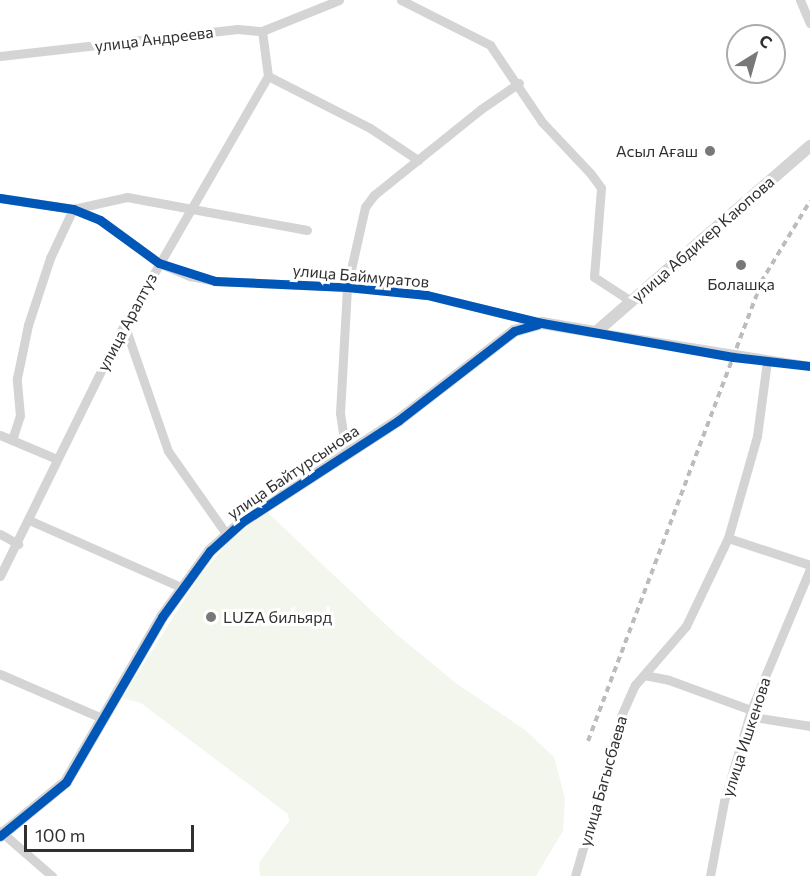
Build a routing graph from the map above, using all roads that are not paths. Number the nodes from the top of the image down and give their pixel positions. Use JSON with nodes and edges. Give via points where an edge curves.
{"nodes":[{"id":1,"x":339,"y":0,"type":"edge"},
{"id":2,"x":401,"y":0,"type":"edge"},
{"id":3,"x":800,"y":0,"type":"edge"},
{"id":4,"x":810,"y":23,"type":"edge"},
{"id":5,"x":262,"y":31,"type":"junction"},
{"id":6,"x":0,"y":56,"type":"edge"},
{"id":7,"x":268,"y":76,"type":"junction"},
{"id":8,"x":519,"y":84,"type":"junction"},
{"id":9,"x":810,"y":146,"type":"edge"},
{"id":10,"x":418,"y":160,"type":"junction"},
{"id":11,"x":0,"y":198,"type":"edge"},
{"id":12,"x":73,"y":209,"type":"junction"},
{"id":13,"x":191,"y":209,"type":"junction"},
{"id":14,"x":307,"y":230,"type":"dead end"},
{"id":15,"x":159,"y":263,"type":"junction"},
{"id":16,"x":347,"y":287,"type":"junction"},
{"id":17,"x":631,"y":301,"type":"junction"},
{"id":18,"x":542,"y":323,"type":"junction"},
{"id":19,"x":124,"y":324,"type":"junction"},
{"id":20,"x":596,"y":332,"type":"junction"},
{"id":21,"x":766,"y":361,"type":"junction"},
{"id":22,"x":810,"y":366,"type":"edge"},
{"id":23,"x":0,"y":435,"type":"edge"},
{"id":24,"x":12,"y":440,"type":"junction"},
{"id":25,"x":346,"y":453,"type":"junction"},
{"id":26,"x":57,"y":459,"type":"junction"},
{"id":27,"x":29,"y":520,"type":"junction"},
{"id":28,"x":0,"y":534,"type":"edge"},
{"id":29,"x":227,"y":535,"type":"junction"},
{"id":30,"x":728,"y":538,"type":"junction"},
{"id":31,"x":18,"y":544,"type":"junction"},
{"id":32,"x":810,"y":567,"type":"edge"},
{"id":33,"x":0,"y":576,"type":"edge"},
{"id":34,"x":183,"y":588,"type":"junction"},
{"id":35,"x":0,"y":674,"type":"edge"},
{"id":36,"x":644,"y":675,"type":"junction"},
{"id":37,"x":751,"y":710,"type":"junction"},
{"id":38,"x":104,"y":719,"type":"junction"},
{"id":39,"x":810,"y":726,"type":"edge"},
{"id":40,"x":1,"y":834,"type":"edge"},
{"id":41,"x":52,"y":876,"type":"edge"},
{"id":42,"x":575,"y":876,"type":"edge"},
{"id":43,"x":710,"y":876,"type":"edge"}],
"edges":[{"from":1,"to":5,"type":"street"},
{"from":2,"to":8,"type":"street","via":[[490,45]]},
{"from":3,"to":4,"type":"street"},
{"from":5,"to":6,"type":"street","name":"улица Андреева","via":[[237,29]]},
{"from":5,"to":7,"type":"street"},
{"from":7,"to":10,"type":"street","via":[[370,128]]},
{"from":7,"to":13,"type":"street","name":"улица Аралтуз"},
{"from":8,"to":10,"type":"street","name":"улица Байтурсынова"},
{"from":8,"to":17,"type":"street","via":[[542,122],[601,188],[594,277]]},
{"from":9,"to":17,"type":"street","name":"улица Абдикер Каюпова"},
{"from":10,"to":16,"type":"street","name":"улица Байтурсынова","via":[[365,207]]},
{"from":11,"to":12,"type":"street","name":"улица Баймуратов"},
{"from":12,"to":13,"type":"street","via":[[127,197]]},
{"from":12,"to":15,"type":"street","name":"улица Баймуратов","via":[[100,220]]},
{"from":12,"to":24,"type":"street","via":[[50,258],[28,325],[17,378],[20,416]]},
{"from":13,"to":14,"type":"street"},
{"from":13,"to":15,"type":"street","name":"улица Аралтуз"},
{"from":15,"to":16,"type":"street","name":"улица Баймуратов","via":[[215,281]]},
{"from":15,"to":19,"type":"street","name":"улица Аралтуз"},
{"from":16,"to":18,"type":"street","name":"улица Баймуратов","via":[[427,295]]},
{"from":16,"to":25,"type":"street","name":"улица Байтурсынова","via":[[340,413]]},
{"from":17,"to":20,"type":"street","name":"улица Абдикер Каюпова"},
{"from":18,"to":20,"type":"street","name":"улица Баймуратов"},
{"from":18,"to":25,"type":"street","name":"улица Байтурсынова","via":[[514,331],[399,420]]},
{"from":19,"to":26,"type":"street","name":"улица Аралтуз"},
{"from":19,"to":29,"type":"street","via":[[168,451]]},
{"from":20,"to":21,"type":"street","name":"улица Баймуратов"},
{"from":21,"to":22,"type":"street","name":"улица Баймуратов"},
{"from":21,"to":30,"type":"street","name":"улица Багысбаева","via":[[756,436]]},
{"from":23,"to":24,"type":"street"},
{"from":24,"to":26,"type":"street"},
{"from":25,"to":29,"type":"street","name":"улица Байтурсынова"},
{"from":26,"to":27,"type":"street","name":"улица Аралтуз"},
{"from":27,"to":31,"type":"street","name":"улица Аралтуз"},
{"from":27,"to":34,"type":"street"},
{"from":28,"to":31,"type":"street"},
{"from":29,"to":34,"type":"street","name":"улица Байтурсынова"},
{"from":30,"to":32,"type":"street"},
{"from":30,"to":36,"type":"street","name":"улица Багысбаева","via":[[686,626]]},
{"from":31,"to":33,"type":"street","name":"улица Аралтуз"},
{"from":32,"to":37,"type":"street","name":"улица Ишкенова"},
{"from":34,"to":38,"type":"street","name":"улица Байтурсынова"},
{"from":35,"to":38,"type":"street"},
{"from":36,"to":37,"type":"street","via":[[669,680]]},
{"from":36,"to":42,"type":"street","name":"улица Багысбаева","via":[[621,716]]},
{"from":37,"to":39,"type":"street","via":[[777,723]]},
{"from":37,"to":43,"type":"street","name":"улица Ишкенова","via":[[724,801]]},
{"from":38,"to":40,"type":"street","name":"улица Байтурсынова","via":[[66,782]]},
{"from":40,"to":41,"type":"street"}]}
